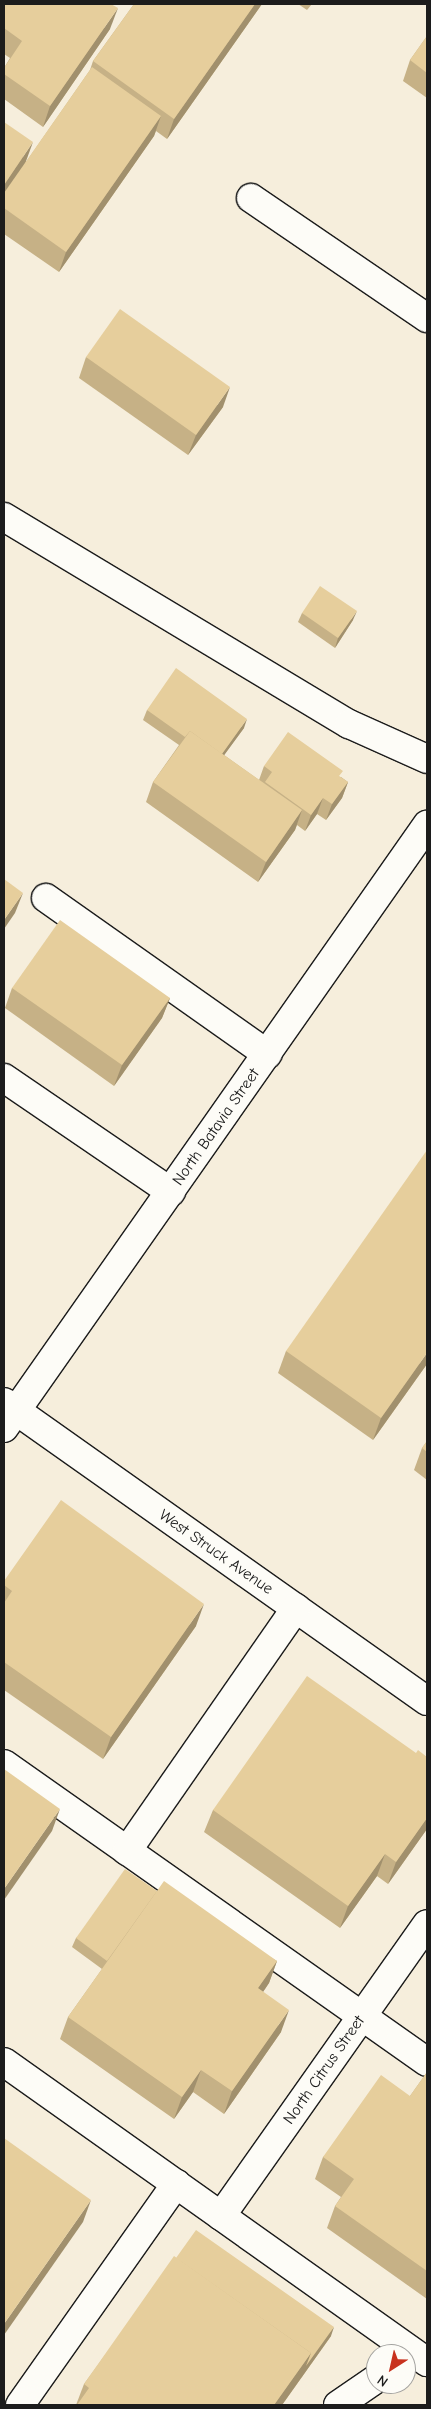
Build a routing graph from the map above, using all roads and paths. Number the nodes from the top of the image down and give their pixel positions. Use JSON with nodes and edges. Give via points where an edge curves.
{"nodes":[{"id":1,"x":251,"y":198,"type":"dead end"},
{"id":2,"x":427,"y":318,"type":"edge"},
{"id":3,"x":4,"y":517,"type":"edge"},
{"id":4,"x":427,"y":759,"type":"edge"},
{"id":5,"x":427,"y":825,"type":"edge"},
{"id":6,"x":46,"y":898,"type":"dead end"},
{"id":7,"x":267,"y":1054,"type":"junction"},
{"id":8,"x":4,"y":1078,"type":"edge"},
{"id":9,"x":171,"y":1192,"type":"junction"},
{"id":10,"x":8,"y":1414,"type":"edge"},
{"id":11,"x":296,"y":1608,"type":"junction"},
{"id":12,"x":427,"y":1701,"type":"edge"},
{"id":13,"x":4,"y":1764,"type":"edge"},
{"id":14,"x":127,"y":1851,"type":"junction"},
{"id":15,"x":427,"y":1924,"type":"edge"},
{"id":16,"x":362,"y":2017,"type":"junction"},
{"id":17,"x":4,"y":2062,"type":"edge"},
{"id":18,"x":427,"y":2062,"type":"edge"},
{"id":19,"x":176,"y":2184,"type":"junction"},
{"id":20,"x":221,"y":2216,"type":"junction"},
{"id":21,"x":397,"y":2344,"type":"edge"},
{"id":22,"x":366,"y":2386,"type":"edge"},
{"id":23,"x":20,"y":2405,"type":"edge"},
{"id":24,"x":338,"y":2405,"type":"edge"}],
"edges":[{"from":1,"to":2,"type":"street"},
{"from":3,"to":4,"type":"street","via":[[349,724]]},
{"from":5,"to":7,"type":"street","name":"North Batavia Street"},
{"from":6,"to":7,"type":"street"},
{"from":7,"to":9,"type":"street","name":"North Batavia Street"},
{"from":8,"to":9,"type":"street"},
{"from":9,"to":10,"type":"street","name":"North Batavia Street"},
{"from":10,"to":11,"type":"street","name":"West Struck Avenue"},
{"from":11,"to":12,"type":"street","name":"West Struck Avenue"},
{"from":11,"to":14,"type":"street"},
{"from":13,"to":14,"type":"street"},
{"from":14,"to":16,"type":"street"},
{"from":15,"to":16,"type":"street","name":"North Citrus Street"},
{"from":16,"to":18,"type":"street"},
{"from":16,"to":20,"type":"street","name":"North Citrus Street"},
{"from":17,"to":19,"type":"street"},
{"from":19,"to":20,"type":"street"},
{"from":19,"to":23,"type":"street"},
{"from":20,"to":21,"type":"street"},
{"from":22,"to":24,"type":"street"}]}
